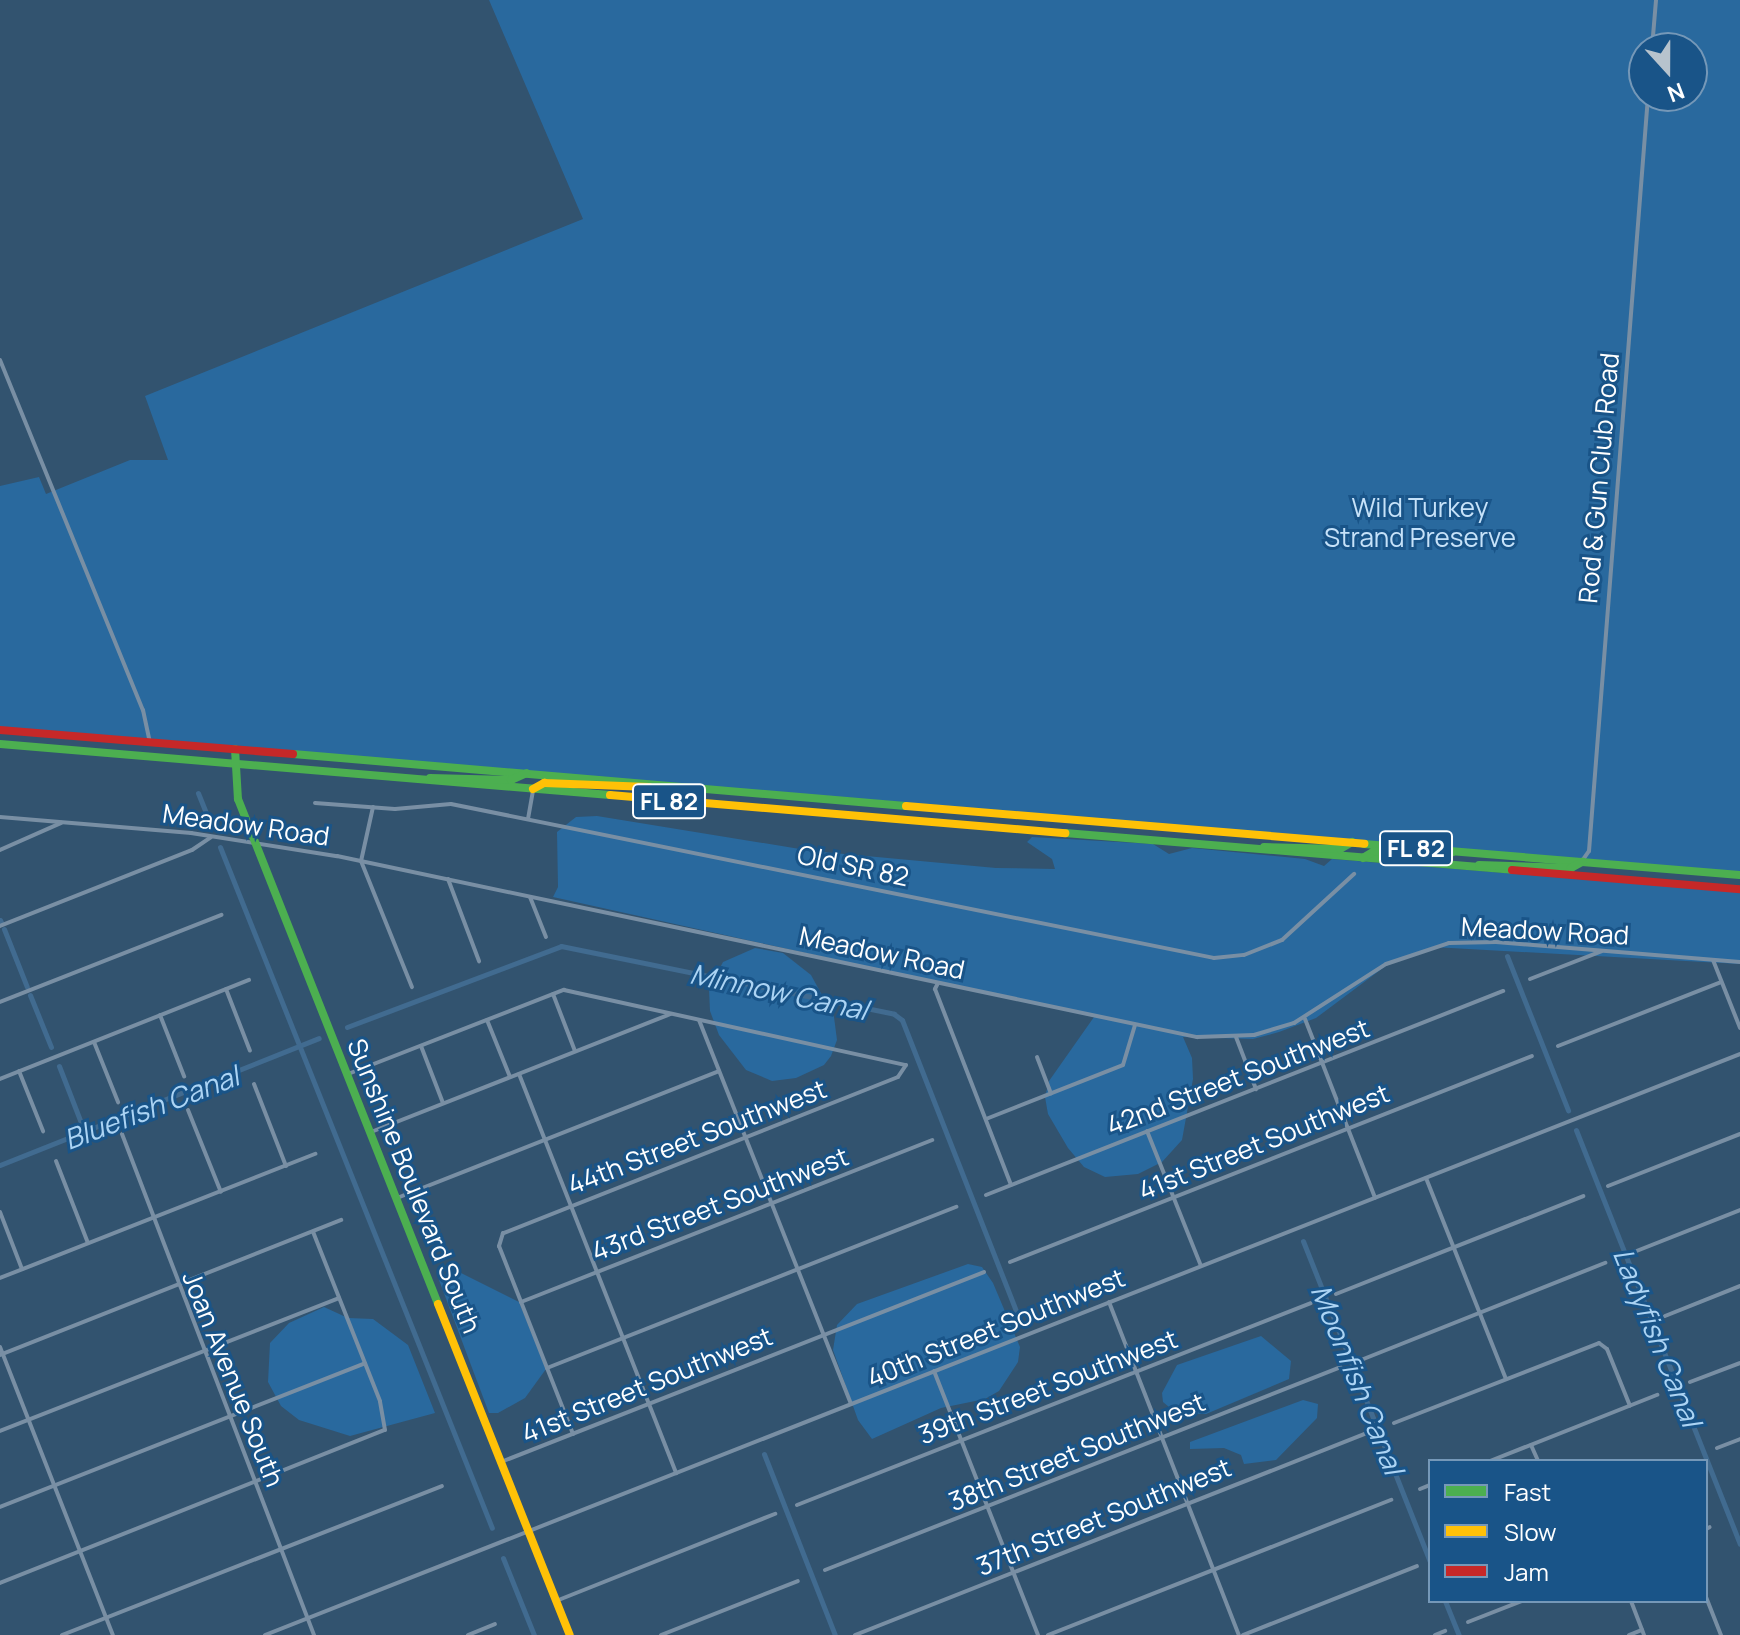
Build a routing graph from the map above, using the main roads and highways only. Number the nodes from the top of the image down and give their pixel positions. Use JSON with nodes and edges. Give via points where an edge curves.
{"nodes":[{"id":1,"x":0,"y":730,"type":"edge"},
{"id":2,"x":0,"y":744,"type":"edge"},
{"id":3,"x":235,"y":749,"type":"junction"},
{"id":4,"x":234,"y":764,"type":"junction"},
{"id":5,"x":527,"y":773,"type":"junction"},
{"id":6,"x":424,"y":780,"type":"junction"},
{"id":7,"x":655,"y":785,"type":"junction"},
{"id":8,"x":533,"y":789,"type":"junction"},
{"id":9,"x":1352,"y":842,"type":"junction"},
{"id":10,"x":1250,"y":849,"type":"junction"},
{"id":11,"x":1455,"y":851,"type":"junction"},
{"id":12,"x":1363,"y":858,"type":"junction"},
{"id":13,"x":1582,"y":862,"type":"junction"},
{"id":14,"x":1469,"y":868,"type":"junction"},
{"id":15,"x":1740,"y":875,"type":"edge"},
{"id":16,"x":1740,"y":889,"type":"edge"},
{"id":17,"x":570,"y":1635,"type":"edge"}],
"edges":[{"from":1,"to":3,"type":"main road","number":"FL 82"},
{"from":2,"to":4,"type":"main road","number":"FL 82"},
{"from":3,"to":4,"type":"main road","name":"Sunshine Boulevard South"},
{"from":3,"to":5,"type":"main road","number":"FL 82"},
{"from":4,"to":6,"type":"main road","number":"FL 82"},
{"from":4,"to":17,"type":"main road","name":"Sunshine Boulevard South","via":[[236,793],[255,843]]},
{"from":5,"to":6,"type":"main road","via":[[511,780],[439,775]]},
{"from":5,"to":7,"type":"main road","number":"FL 82"},
{"from":6,"to":8,"type":"main road","number":"FL 82"},
{"from":7,"to":8,"type":"main road","via":[[643,789],[544,783]]},
{"from":7,"to":9,"type":"main road","number":"FL 82"},
{"from":8,"to":10,"type":"main road","number":"FL 82"},
{"from":9,"to":10,"type":"main road","via":[[1340,849]]},
{"from":9,"to":11,"type":"main road","number":"FL 82"},
{"from":10,"to":12,"type":"main road","number":"FL 82"},
{"from":11,"to":12,"type":"main road","via":[[1444,856],[1374,851]]},
{"from":11,"to":13,"type":"main road","number":"FL 82"},
{"from":12,"to":14,"type":"main road","number":"FL 82"},
{"from":13,"to":14,"type":"main road","via":[[1571,868],[1491,863]]},
{"from":13,"to":15,"type":"main road","number":"FL 82"},
{"from":14,"to":16,"type":"main road","number":"FL 82"}]}
